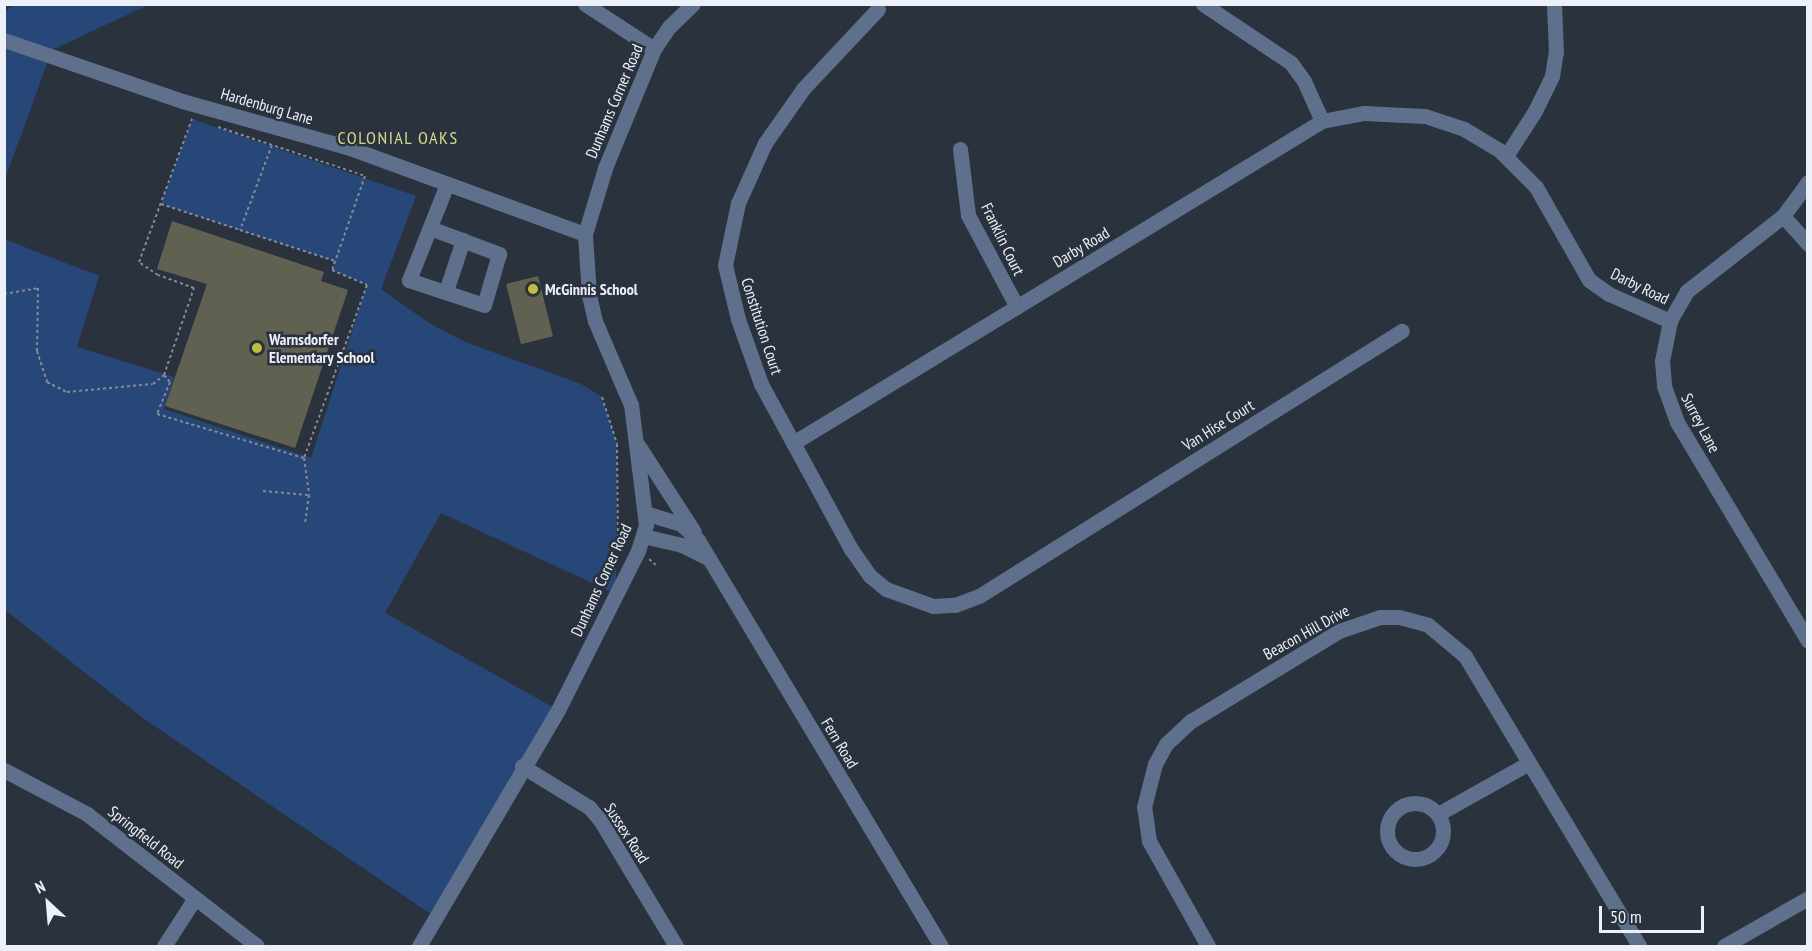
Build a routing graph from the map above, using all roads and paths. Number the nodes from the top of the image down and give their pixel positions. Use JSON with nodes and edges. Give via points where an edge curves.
{"nodes":[{"id":1,"x":585,"y":4,"type":"edge"},
{"id":2,"x":693,"y":4,"type":"edge"},
{"id":3,"x":1203,"y":4,"type":"edge"},
{"id":4,"x":1554,"y":4,"type":"edge"},
{"id":5,"x":878,"y":9,"type":"dead end"},
{"id":6,"x":4,"y":40,"type":"edge"},
{"id":7,"x":654,"y":50,"type":"junction"},
{"id":8,"x":192,"y":119,"type":"dead end"},
{"id":9,"x":1322,"y":121,"type":"junction"},
{"id":10,"x":215,"y":127,"type":"dead end"},
{"id":11,"x":272,"y":145,"type":"junction"},
{"id":12,"x":960,"y":149,"type":"dead end"},
{"id":13,"x":1506,"y":156,"type":"junction"},
{"id":14,"x":1808,"y":182,"type":"edge"},
{"id":15,"x":447,"y":184,"type":"junction"},
{"id":16,"x":161,"y":204,"type":"junction"},
{"id":17,"x":1783,"y":216,"type":"junction"},
{"id":18,"x":430,"y":228,"type":"junction"},
{"id":19,"x":240,"y":230,"type":"junction"},
{"id":20,"x":585,"y":234,"type":"junction"},
{"id":21,"x":463,"y":240,"type":"junction"},
{"id":22,"x":1808,"y":244,"type":"edge"},
{"id":23,"x":335,"y":261,"type":"junction"},
{"id":24,"x":446,"y":291,"type":"junction"},
{"id":25,"x":4,"y":294,"type":"edge"},
{"id":26,"x":1017,"y":307,"type":"junction"},
{"id":27,"x":1670,"y":321,"type":"junction"},
{"id":28,"x":1402,"y":331,"type":"dead end"},
{"id":29,"x":164,"y":375,"type":"junction"},
{"id":30,"x":602,"y":396,"type":"dead end"},
{"id":31,"x":793,"y":442,"type":"junction"},
{"id":32,"x":638,"y":445,"type":"junction"},
{"id":33,"x":304,"y":458,"type":"junction"},
{"id":34,"x":263,"y":491,"type":"dead end"},
{"id":35,"x":309,"y":495,"type":"junction"},
{"id":36,"x":645,"y":513,"type":"junction"},
{"id":37,"x":305,"y":524,"type":"dead end"},
{"id":38,"x":618,"y":536,"type":"dead end"},
{"id":39,"x":643,"y":536,"type":"junction"},
{"id":40,"x":698,"y":540,"type":"junction"},
{"id":41,"x":708,"y":558,"type":"junction"},
{"id":42,"x":1808,"y":641,"type":"edge"},
{"id":43,"x":1529,"y":764,"type":"junction"},
{"id":44,"x":522,"y":766,"type":"junction"},
{"id":45,"x":4,"y":770,"type":"edge"},
{"id":46,"x":1438,"y":814,"type":"dead end"},
{"id":47,"x":195,"y":898,"type":"junction"},
{"id":48,"x":1808,"y":898,"type":"edge"},
{"id":49,"x":164,"y":946,"type":"edge"},
{"id":50,"x":257,"y":946,"type":"edge"},
{"id":51,"x":419,"y":946,"type":"edge"},
{"id":52,"x":676,"y":946,"type":"edge"},
{"id":53,"x":941,"y":946,"type":"edge"},
{"id":54,"x":1208,"y":946,"type":"edge"},
{"id":55,"x":1639,"y":946,"type":"edge"},
{"id":56,"x":1724,"y":946,"type":"edge"}],
"edges":[{"from":1,"to":7,"type":"street"},
{"from":2,"to":7,"type":"street","name":"Dunhams Corner Road","via":[[669,27]]},
{"from":3,"to":9,"type":"street","via":[[1291,63]]},
{"from":4,"to":13,"type":"street","via":[[1556,52],[1552,76]]},
{"from":5,"to":31,"type":"street","name":"Constitution Court","via":[[783,113],[738,203],[728,241],[725,265],[738,319],[761,384]]},
{"from":6,"to":15,"type":"street","name":"Hardenburg Lane","via":[[182,100],[347,147]]},
{"from":7,"to":20,"type":"street","name":"Dunhams Corner Road","via":[[604,168]]},
{"from":8,"to":16,"type":"path"},
{"from":9,"to":13,"type":"street","name":"Darby Road","via":[[1364,112],[1425,116],[1464,129]]},
{"from":9,"to":26,"type":"street","name":"Darby Road"},
{"from":10,"to":11,"type":"path"},
{"from":11,"to":19,"type":"path"},
{"from":11,"to":23,"type":"path","via":[[365,176]]},
{"from":12,"to":26,"type":"street","name":"Franklin Court","via":[[968,215]]},
{"from":13,"to":27,"type":"street","name":"Darby Road","via":[[1536,186],[1589,280],[1610,294]]},
{"from":14,"to":17,"type":"street","name":"Surrey Lane"},
{"from":15,"to":18,"type":"street"},
{"from":15,"to":20,"type":"street","name":"Hardenburg Lane"},
{"from":16,"to":19,"type":"path"},
{"from":16,"to":29,"type":"path","via":[[139,262],[158,275],[194,288]]},
{"from":17,"to":22,"type":"street"},
{"from":17,"to":27,"type":"street","name":"Surrey Lane","via":[[1697,280]]},
{"from":18,"to":21,"type":"street"},
{"from":18,"to":24,"type":"street","via":[[409,280]]},
{"from":19,"to":23,"type":"path"},
{"from":20,"to":32,"type":"street","name":"Dunhams Corner Road","via":[[595,321],[631,405]]},
{"from":21,"to":24,"type":"street"},
{"from":21,"to":24,"type":"street","via":[[499,254],[484,305]]},
{"from":23,"to":33,"type":"path","via":[[332,270],[367,285]]},
{"from":25,"to":29,"type":"path","via":[[38,288],[37,351],[47,382],[67,392],[153,384]]},
{"from":26,"to":31,"type":"street","name":"Darby Road"},
{"from":27,"to":42,"type":"street","name":"Surrey Lane","via":[[1662,361],[1671,411]]},
{"from":28,"to":31,"type":"street","name":"Van Hise Court","via":[[979,597],[955,605],[933,606],[910,600],[886,590],[870,576]]},
{"from":29,"to":33,"type":"path","via":[[170,382],[157,414]]},
{"from":30,"to":38,"type":"path","via":[[617,444]]},
{"from":32,"to":36,"type":"street","name":"Dunhams Corner Road"},
{"from":32,"to":40,"type":"street"},
{"from":33,"to":35,"type":"path"},
{"from":34,"to":35,"type":"path"},
{"from":35,"to":37,"type":"path"},
{"from":36,"to":39,"type":"street","name":"Dunhams Corner Road"},
{"from":36,"to":40,"type":"street","name":"Fern Road","via":[[681,524]]},
{"from":39,"to":41,"type":"street","via":[[682,545]]},
{"from":39,"to":44,"type":"street","name":"Dunhams Corner Road","via":[[558,710]]},
{"from":40,"to":41,"type":"street","name":"Fern Road"},
{"from":41,"to":53,"type":"street","name":"Fern Road"},
{"from":43,"to":46,"type":"street"},
{"from":43,"to":54,"type":"street","name":"Beacon Hill Drive","via":[[1465,656],[1444,635],[1428,625],[1400,617],[1370,619],[1339,631],[1191,721],[1166,744],[1150,774],[1144,807],[1149,841]]},
{"from":43,"to":55,"type":"street","name":"Beacon Hill Drive"},
{"from":44,"to":51,"type":"street","name":"Dunhams Corner Road"},
{"from":44,"to":52,"type":"street","name":"Sussex Road","via":[[589,807]]},
{"from":45,"to":47,"type":"street","name":"Springfield Road","via":[[87,814]]},
{"from":47,"to":49,"type":"street"},
{"from":47,"to":50,"type":"street","name":"Springfield Road"},
{"from":48,"to":56,"type":"street"}]}
